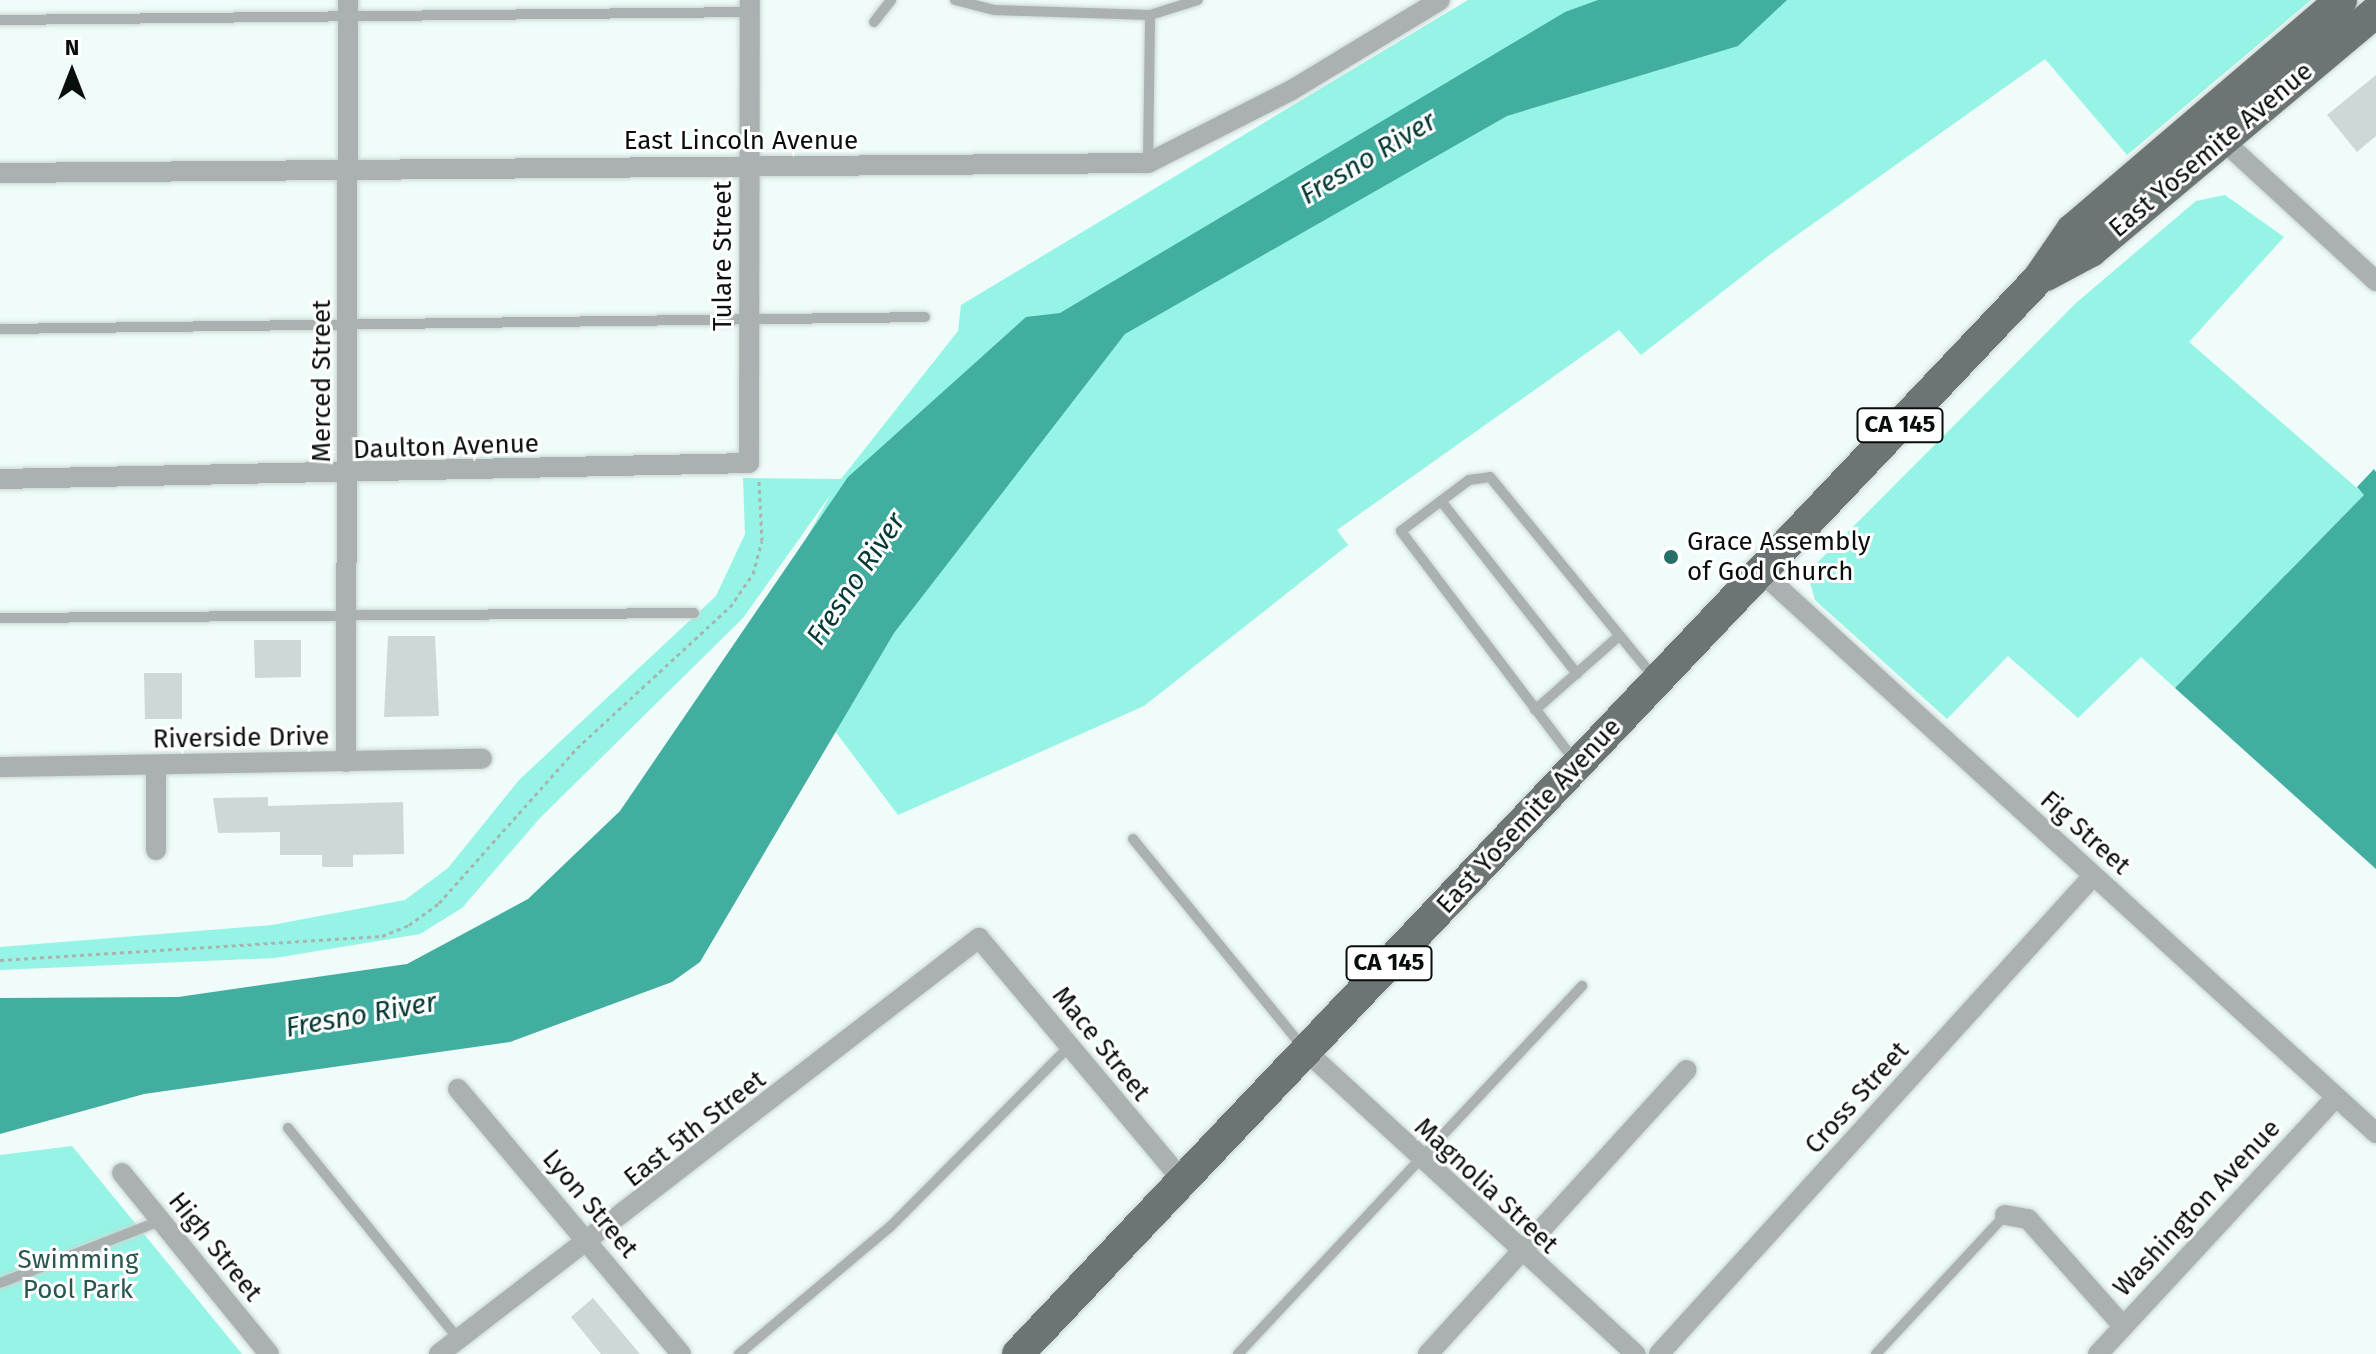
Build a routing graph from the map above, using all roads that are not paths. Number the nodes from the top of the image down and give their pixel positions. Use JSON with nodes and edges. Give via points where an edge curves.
{"nodes":[{"id":1,"x":891,"y":0,"type":"edge"},
{"id":2,"x":955,"y":0,"type":"edge"},
{"id":3,"x":1198,"y":0,"type":"edge"},
{"id":4,"x":1440,"y":0,"type":"edge"},
{"id":5,"x":2341,"y":0,"type":"edge"},
{"id":6,"x":750,"y":6,"type":"edge"},
{"id":7,"x":348,"y":9,"type":"edge"},
{"id":8,"x":2376,"y":12,"type":"edge"},
{"id":9,"x":1150,"y":15,"type":"junction"},
{"id":10,"x":0,"y":20,"type":"edge"},
{"id":11,"x":874,"y":22,"type":"dead end"},
{"id":12,"x":2210,"y":130,"type":"junction"},
{"id":13,"x":1148,"y":163,"type":"junction"},
{"id":14,"x":750,"y":168,"type":"junction"},
{"id":15,"x":348,"y":170,"type":"junction"},
{"id":16,"x":0,"y":173,"type":"edge"},
{"id":17,"x":2376,"y":281,"type":"edge"},
{"id":18,"x":925,"y":317,"type":"dead end"},
{"id":19,"x":749,"y":319,"type":"junction"},
{"id":20,"x":348,"y":325,"type":"junction"},
{"id":21,"x":0,"y":329,"type":"edge"},
{"id":22,"x":754,"y":472,"type":"joint"},
{"id":23,"x":348,"y":476,"type":"junction"},
{"id":24,"x":0,"y":479,"type":"edge"},
{"id":25,"x":1441,"y":501,"type":"junction"},
{"id":26,"x":1760,"y":571,"type":"junction"},
{"id":27,"x":694,"y":613,"type":"dead end"},
{"id":28,"x":346,"y":616,"type":"junction"},
{"id":29,"x":0,"y":618,"type":"edge"},
{"id":30,"x":1619,"y":636,"type":"junction"},
{"id":31,"x":1577,"y":674,"type":"junction"},
{"id":32,"x":1657,"y":681,"type":"junction"},
{"id":33,"x":1535,"y":710,"type":"junction"},
{"id":34,"x":482,"y":759,"type":"dead end"},
{"id":35,"x":346,"y":762,"type":"junction"},
{"id":36,"x":1578,"y":765,"type":"junction"},
{"id":37,"x":156,"y":766,"type":"junction"},
{"id":38,"x":0,"y":767,"type":"edge"},
{"id":39,"x":1133,"y":839,"type":"dead end"},
{"id":40,"x":156,"y":850,"type":"dead end"},
{"id":41,"x":2093,"y":876,"type":"junction"},
{"id":42,"x":979,"y":938,"type":"joint"},
{"id":43,"x":1582,"y":986,"type":"dead end"},
{"id":44,"x":1070,"y":1046,"type":"junction"},
{"id":45,"x":1306,"y":1051,"type":"junction"},
{"id":46,"x":1686,"y":1070,"type":"dead end"},
{"id":47,"x":458,"y":1089,"type":"dead end"},
{"id":48,"x":2336,"y":1097,"type":"junction"},
{"id":49,"x":288,"y":1128,"type":"dead end"},
{"id":50,"x":2376,"y":1133,"type":"edge"},
{"id":51,"x":1418,"y":1159,"type":"junction"},
{"id":52,"x":122,"y":1173,"type":"dead end"},
{"id":53,"x":1184,"y":1182,"type":"junction"},
{"id":54,"x":2005,"y":1215,"type":"joint"},
{"id":55,"x":160,"y":1221,"type":"junction"},
{"id":56,"x":590,"y":1244,"type":"junction"},
{"id":57,"x":1521,"y":1255,"type":"junction"},
{"id":58,"x":0,"y":1283,"type":"edge"},
{"id":59,"x":2123,"y":1326,"type":"junction"},
{"id":60,"x":459,"y":1340,"type":"junction"},
{"id":61,"x":269,"y":1354,"type":"edge"},
{"id":62,"x":439,"y":1354,"type":"edge"},
{"id":63,"x":681,"y":1354,"type":"edge"},
{"id":64,"x":739,"y":1354,"type":"edge"},
{"id":65,"x":1018,"y":1354,"type":"edge"},
{"id":66,"x":1238,"y":1354,"type":"edge"},
{"id":67,"x":1428,"y":1354,"type":"edge"},
{"id":68,"x":1636,"y":1354,"type":"edge"},
{"id":69,"x":1659,"y":1354,"type":"edge"},
{"id":70,"x":1876,"y":1354,"type":"edge"},
{"id":71,"x":2098,"y":1354,"type":"edge"}],
"edges":[{"from":1,"to":11,"type":"lane"},
{"from":2,"to":9,"type":"lane","via":[[994,10]]},
{"from":3,"to":9,"type":"lane"},
{"from":4,"to":13,"type":"street","name":"East Lincoln Avenue","via":[[1290,91]]},
{"from":5,"to":12,"type":"main road","name":"East Yosemite Avenue","number":"CA 145"},
{"from":6,"to":7,"type":"lane"},
{"from":6,"to":14,"type":"street","name":"Tulare Street"},
{"from":7,"to":10,"type":"lane"},
{"from":7,"to":15,"type":"street","name":"Merced Street"},
{"from":8,"to":12,"type":"main road","name":"East Yosemite Avenue","number":"CA 145"},
{"from":9,"to":13,"type":"lane"},
{"from":12,"to":17,"type":"street"},
{"from":12,"to":26,"type":"main road","name":"East Yosemite Avenue","number":"CA 145","via":[[2091,251],[2039,278]]},
{"from":13,"to":14,"type":"street","name":"East Lincoln Avenue"},
{"from":14,"to":15,"type":"street","name":"East Lincoln Avenue"},
{"from":14,"to":19,"type":"street","name":"Tulare Street"},
{"from":15,"to":16,"type":"street","name":"East Lincoln Avenue"},
{"from":15,"to":20,"type":"street","name":"Merced Street"},
{"from":18,"to":19,"type":"lane"},
{"from":19,"to":20,"type":"lane"},
{"from":19,"to":22,"type":"street","name":"Tulare Street"},
{"from":20,"to":21,"type":"lane"},
{"from":20,"to":23,"type":"street","name":"Merced Street"},
{"from":22,"to":23,"type":"street","name":"Daulton Avenue"},
{"from":23,"to":24,"type":"street","name":"Daulton Avenue"},
{"from":23,"to":28,"type":"street","name":"Merced Street"},
{"from":25,"to":30,"type":"lane","via":[[1469,480],[1490,477]]},
{"from":25,"to":31,"type":"lane"},
{"from":25,"to":33,"type":"lane","via":[[1401,531]]},
{"from":26,"to":32,"type":"main road","name":"East Yosemite Avenue","number":"CA 145"},
{"from":26,"to":41,"type":"street","name":"Fig Street"},
{"from":27,"to":28,"type":"lane"},
{"from":28,"to":29,"type":"lane"},
{"from":28,"to":35,"type":"street","name":"Merced Street"},
{"from":30,"to":31,"type":"lane"},
{"from":30,"to":32,"type":"lane"},
{"from":31,"to":33,"type":"lane"},
{"from":32,"to":36,"type":"main road","name":"East Yosemite Avenue","number":"CA 145"},
{"from":33,"to":36,"type":"lane"},
{"from":34,"to":35,"type":"street","name":"Riverside Drive"},
{"from":35,"to":37,"type":"street","name":"Riverside Drive"},
{"from":36,"to":45,"type":"main road","name":"East Yosemite Avenue","number":"CA 145"},
{"from":37,"to":38,"type":"street","name":"Riverside Drive"},
{"from":37,"to":40,"type":"street"},
{"from":39,"to":45,"type":"lane"},
{"from":41,"to":48,"type":"street","name":"Fig Street"},
{"from":41,"to":69,"type":"street","name":"Cross Street"},
{"from":42,"to":44,"type":"street","name":"Mace Street"},
{"from":42,"to":56,"type":"street","name":"East 5th Street"},
{"from":43,"to":51,"type":"lane"},
{"from":44,"to":53,"type":"street","name":"Mace Street"},
{"from":44,"to":64,"type":"lane","via":[[890,1227]]},
{"from":45,"to":51,"type":"street","name":"Magnolia Street"},
{"from":45,"to":53,"type":"main road","name":"East Yosemite Avenue","number":"CA 145"},
{"from":46,"to":57,"type":"street"},
{"from":47,"to":56,"type":"street","name":"Lyon Street"},
{"from":48,"to":50,"type":"street","name":"Fig Street"},
{"from":48,"to":59,"type":"street","name":"Washington Avenue"},
{"from":49,"to":60,"type":"lane"},
{"from":51,"to":57,"type":"street","name":"Magnolia Street"},
{"from":51,"to":66,"type":"lane"},
{"from":52,"to":55,"type":"street","name":"High Street"},
{"from":53,"to":65,"type":"main road","name":"East Yosemite Avenue","number":"CA 145"},
{"from":54,"to":59,"type":"street","via":[[2028,1219]]},
{"from":54,"to":70,"type":"lane"},
{"from":55,"to":58,"type":"lane"},
{"from":55,"to":61,"type":"street","name":"High Street"},
{"from":56,"to":60,"type":"street","name":"East 5th Street"},
{"from":56,"to":63,"type":"street","name":"Lyon Street"},
{"from":57,"to":67,"type":"street"},
{"from":57,"to":68,"type":"street","name":"Magnolia Street"},
{"from":59,"to":71,"type":"street","name":"Washington Avenue"},
{"from":60,"to":62,"type":"street","name":"East 5th Street"}]}
